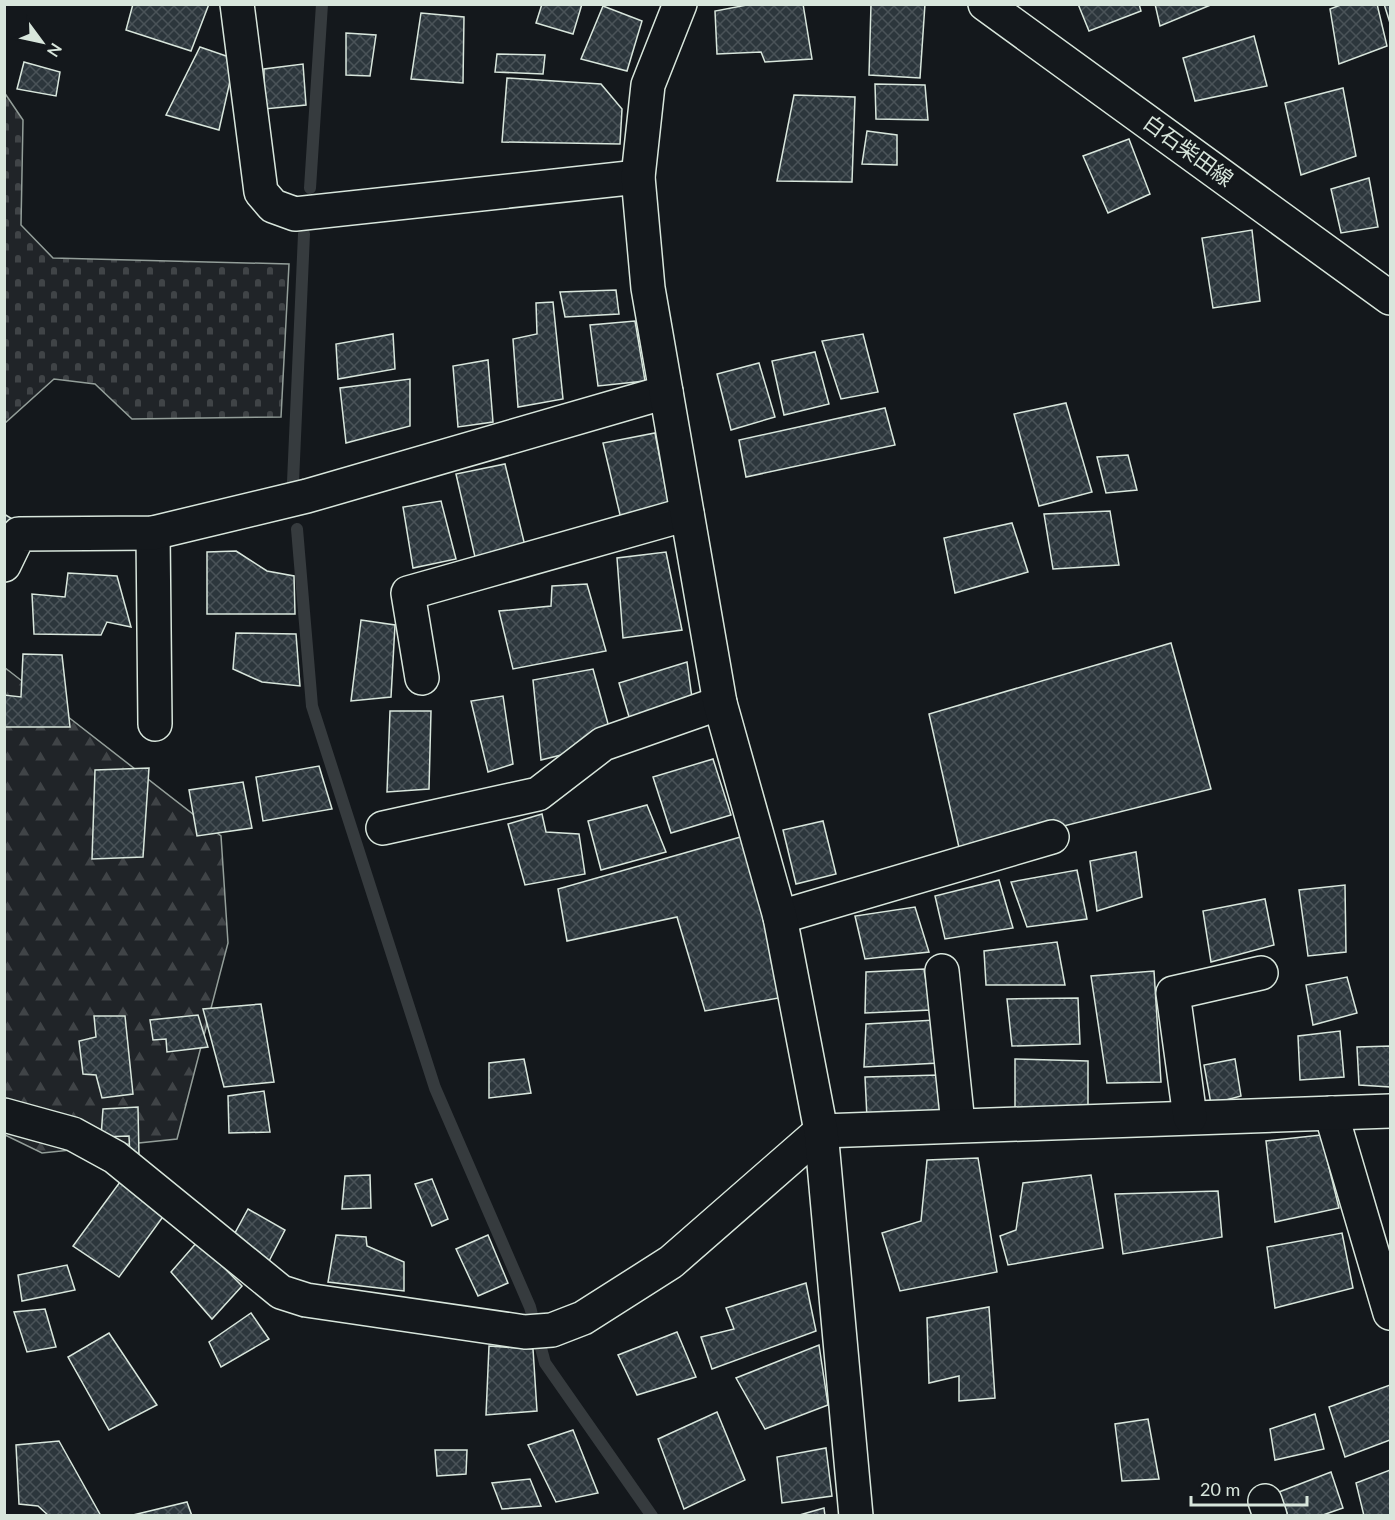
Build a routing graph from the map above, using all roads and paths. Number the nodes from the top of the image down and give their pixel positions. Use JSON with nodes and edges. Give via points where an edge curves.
{"nodes":[{"id":1,"x":237,"y":4,"type":"edge"},
{"id":2,"x":680,"y":4,"type":"edge"},
{"id":3,"x":985,"y":4,"type":"edge"},
{"id":4,"x":638,"y":177,"type":"junction"},
{"id":5,"x":1390,"y":298,"type":"edge"},
{"id":6,"x":666,"y":392,"type":"junction"},
{"id":7,"x":687,"y":514,"type":"junction"},
{"id":8,"x":153,"y":534,"type":"junction"},
{"id":9,"x":4,"y":565,"type":"edge"},
{"id":10,"x":422,"y":678,"type":"dead end"},
{"id":11,"x":720,"y":703,"type":"junction"},
{"id":12,"x":155,"y":724,"type":"dead end"},
{"id":13,"x":383,"y":828,"type":"dead end"},
{"id":14,"x":1052,"y":837,"type":"dead end"},
{"id":15,"x":780,"y":917,"type":"junction"},
{"id":16,"x":942,"y":971,"type":"dead end"},
{"id":17,"x":1261,"y":973,"type":"dead end"},
{"id":18,"x":1390,"y":1111,"type":"edge"},
{"id":19,"x":1331,"y":1113,"type":"junction"},
{"id":20,"x":4,"y":1115,"type":"edge"},
{"id":21,"x":1190,"y":1117,"type":"junction"},
{"id":22,"x":958,"y":1125,"type":"junction"},
{"id":23,"x":820,"y":1131,"type":"junction"},
{"id":24,"x":1390,"y":1313,"type":"edge"},
{"id":25,"x":856,"y":1515,"type":"edge"}],
"edges":[{"from":1,"to":4,"type":"street","via":[[261,192],[273,206],[295,214]]},
{"from":2,"to":4,"type":"street","via":[[648,85]]},
{"from":3,"to":5,"type":"street","name":"白石柴田線"},
{"from":4,"to":6,"type":"street","via":[[648,288]]},
{"from":6,"to":7,"type":"street"},
{"from":6,"to":8,"type":"street","via":[[307,496]]},
{"from":7,"to":10,"type":"street","via":[[408,593]]},
{"from":7,"to":11,"type":"street"},
{"from":8,"to":9,"type":"street","via":[[19,534]]},
{"from":8,"to":12,"type":"street"},
{"from":11,"to":13,"type":"street","via":[[603,744],[538,794]]},
{"from":11,"to":15,"type":"street"},
{"from":14,"to":15,"type":"street"},
{"from":15,"to":23,"type":"street"},
{"from":16,"to":22,"type":"street"},
{"from":17,"to":21,"type":"street","via":[[1173,993]]},
{"from":18,"to":19,"type":"street"},
{"from":19,"to":21,"type":"street"},
{"from":19,"to":24,"type":"street"},
{"from":20,"to":23,"type":"street","via":[[73,1134],[115,1157],[281,1292],[306,1300],[538,1331],[583,1318],[671,1262]]},
{"from":21,"to":22,"type":"street"},
{"from":22,"to":23,"type":"street"},
{"from":23,"to":25,"type":"street"}]}
